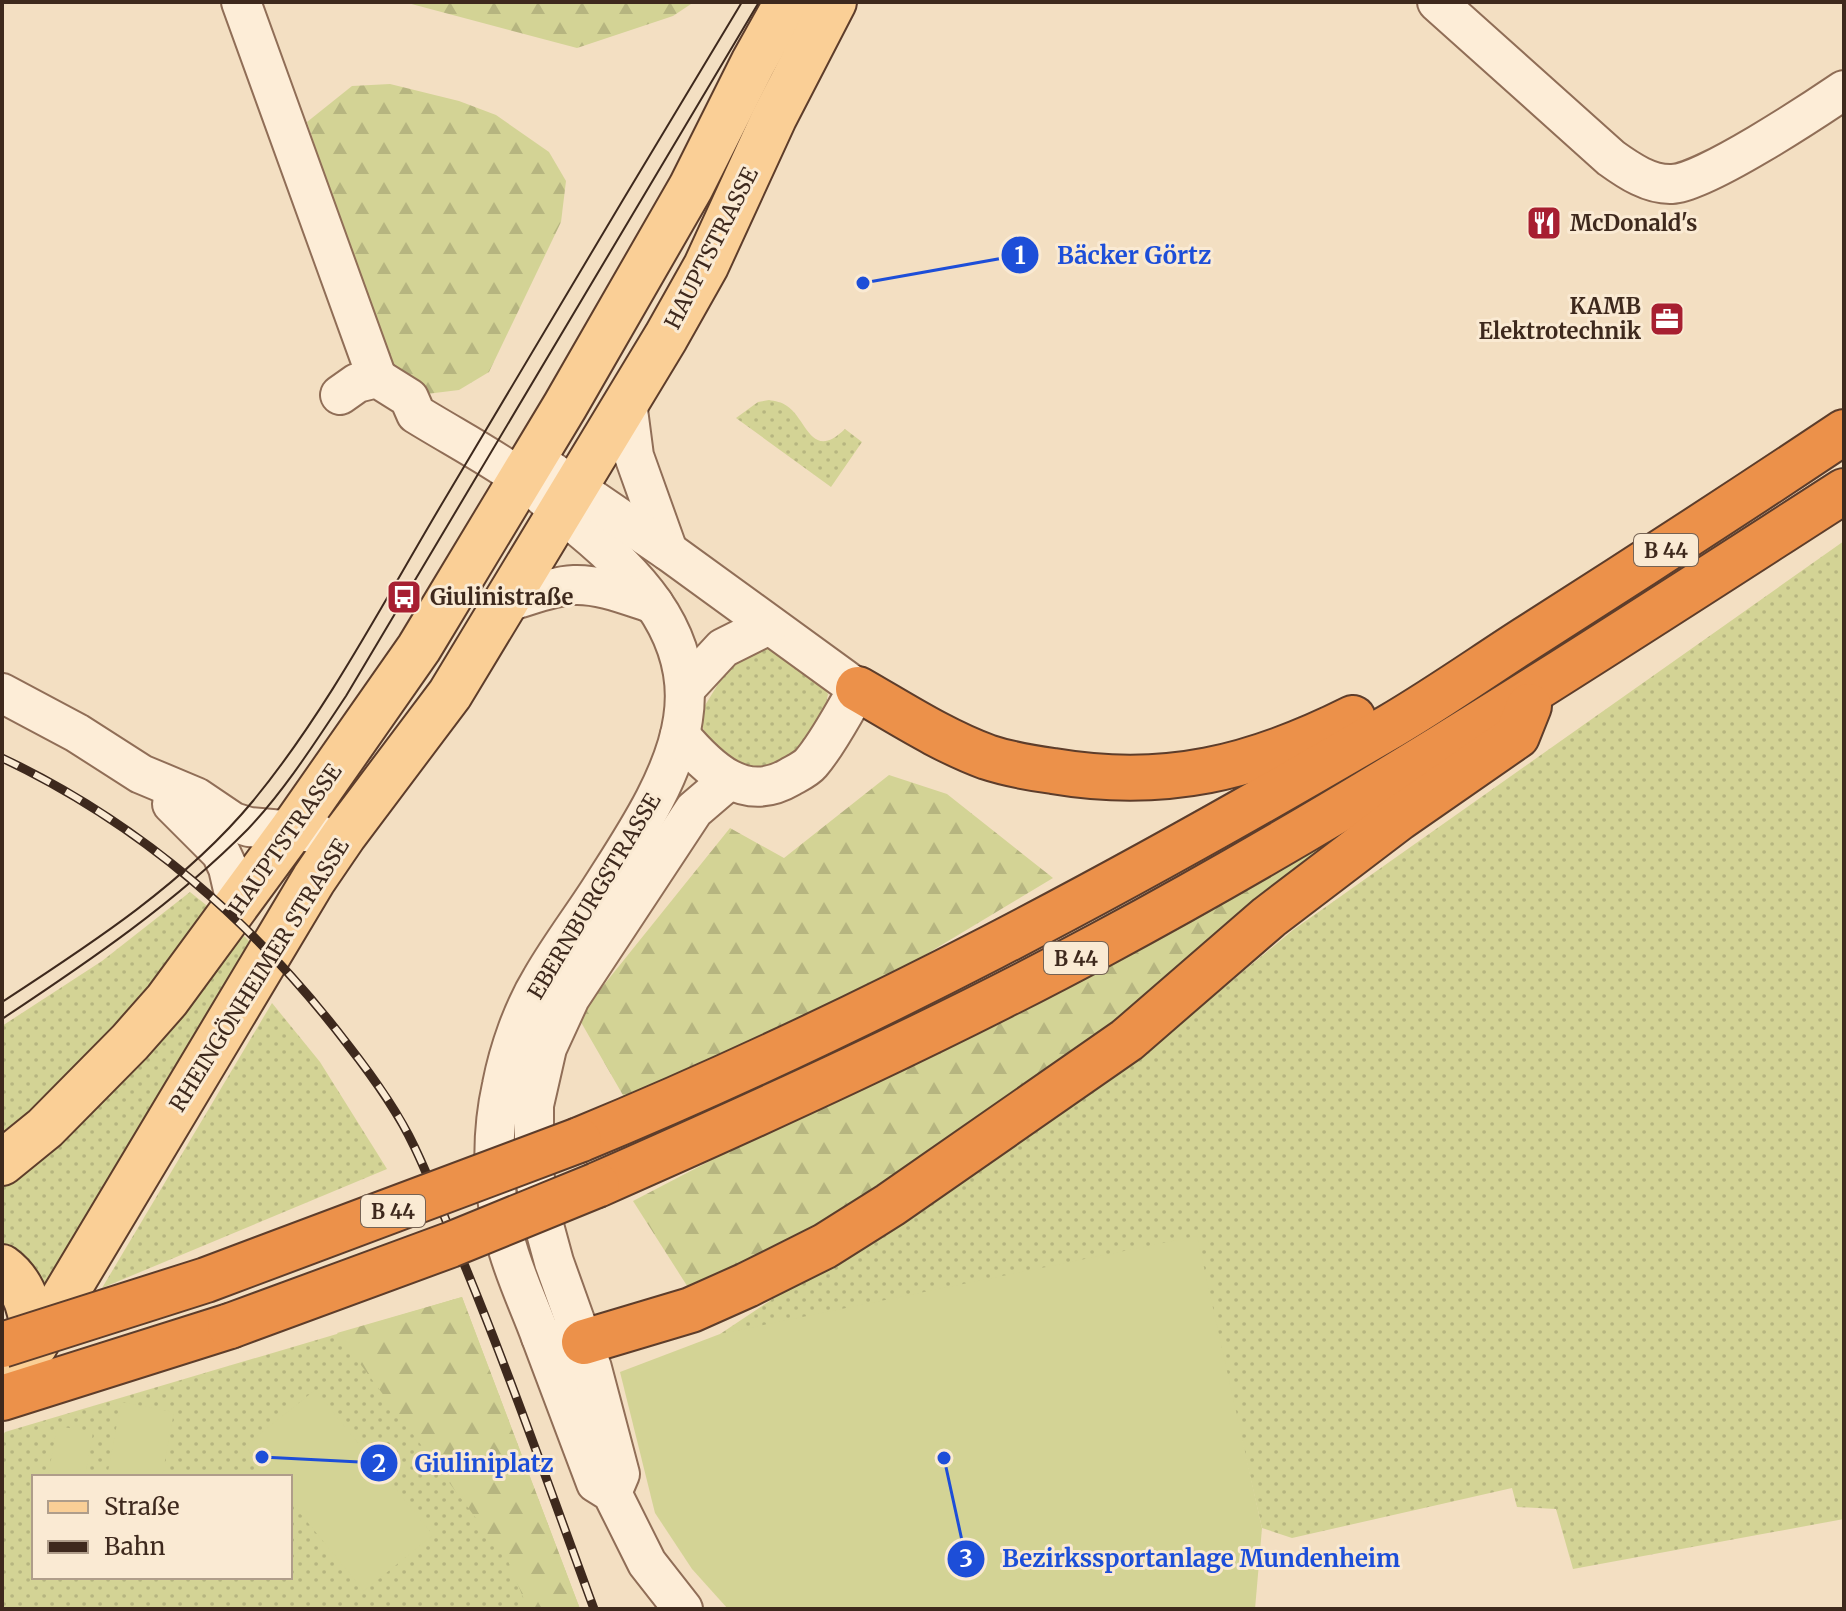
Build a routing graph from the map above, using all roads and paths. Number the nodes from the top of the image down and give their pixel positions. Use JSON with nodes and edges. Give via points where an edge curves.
{"nodes":[{"id":1,"x":241,"y":2,"type":"edge"},
{"id":2,"x":787,"y":2,"type":"edge"},
{"id":3,"x":834,"y":2,"type":"edge"},
{"id":4,"x":1437,"y":2,"type":"edge"},
{"id":5,"x":1844,"y":90,"type":"edge"},
{"id":6,"x":377,"y":378,"type":"junction"},
{"id":7,"x":340,"y":395,"type":"dead end"},
{"id":8,"x":627,"y":402,"type":"junction"},
{"id":9,"x":1844,"y":432,"type":"edge"},
{"id":10,"x":527,"y":468,"type":"junction"},
{"id":11,"x":1844,"y":491,"type":"edge"},
{"id":12,"x":568,"y":500,"type":"junction"},
{"id":13,"x":668,"y":551,"type":"junction"},
{"id":14,"x":507,"y":602,"type":"junction"},
{"id":15,"x":654,"y":604,"type":"junction"},
{"id":16,"x":769,"y":625,"type":"junction"},
{"id":17,"x":1485,"y":665,"type":"junction"},
{"id":18,"x":685,"y":689,"type":"junction"},
{"id":19,"x":858,"y":689,"type":"junction"},
{"id":20,"x":1535,"y":690,"type":"junction"},
{"id":21,"x":2,"y":693,"type":"edge"},
{"id":22,"x":680,"y":735,"type":"junction"},
{"id":23,"x":132,"y":768,"type":"junction"},
{"id":24,"x":729,"y":780,"type":"junction"},
{"id":25,"x":291,"y":831,"type":"junction"},
{"id":26,"x":344,"y":835,"type":"junction"},
{"id":27,"x":237,"y":907,"type":"junction"},
{"id":28,"x":2,"y":1163,"type":"edge"},
{"id":29,"x":2,"y":1267,"type":"edge"},
{"id":30,"x":562,"y":1340,"type":"junction"},
{"id":31,"x":18,"y":1345,"type":"edge"},
{"id":32,"x":2,"y":1387,"type":"edge"},
{"id":33,"x":2,"y":1398,"type":"edge"},
{"id":34,"x":683,"y":1609,"type":"edge"}],
"edges":[{"from":1,"to":6,"type":"street"},
{"from":2,"to":10,"type":"main road","name":"HAUPTSTRASSE","via":[[691,187]]},
{"from":3,"to":8,"type":"main road","name":"HAUPTSTRASSE","via":[[706,266]]},
{"from":4,"to":5,"type":"street","via":[[1611,158],[1655,182],[1699,177]]},
{"from":6,"to":7,"type":"street"},
{"from":6,"to":10,"type":"street","via":[[409,398],[416,414]]},
{"from":8,"to":12,"type":"main road","name":"HAUPTSTRASSE"},
{"from":8,"to":13,"type":"street","via":[[634,456]]},
{"from":9,"to":17,"type":"highway","number":"B 44"},
{"from":10,"to":12,"type":"street","name":"EBERNBURGSTRASSE"},
{"from":10,"to":25,"type":"main road","name":"HAUPTSTRASSE","via":[[419,648]]},
{"from":11,"to":20,"type":"highway","number":"B 44"},
{"from":12,"to":13,"type":"street"},
{"from":12,"to":14,"type":"main road","name":"RHEINGÖNHEIMER STRASSE"},
{"from":12,"to":15,"type":"street","name":"EBERNBURGSTRASSE"},
{"from":13,"to":16,"type":"street"},
{"from":14,"to":15,"type":"street","via":[[574,585]]},
{"from":14,"to":26,"type":"main road","name":"RHEINGÖNHEIMER STRASSE","via":[[425,730]]},
{"from":15,"to":18,"type":"street","name":"EBERNBURGSTRASSE","via":[[678,651]]},
{"from":16,"to":18,"type":"street","via":[[723,648]]},
{"from":16,"to":19,"type":"street"},
{"from":17,"to":19,"type":"highway","via":[[1242,763],[1154,779],[1083,776],[990,758]]},
{"from":17,"to":31,"type":"highway","number":"B 44","bridge":true,"via":[[1393,725],[1058,915],[879,1006],[579,1140]]},
{"from":18,"to":22,"type":"street","name":"EBERNBURGSTRASSE"},
{"from":19,"to":24,"type":"street","via":[[810,765],[776,785]]},
{"from":20,"to":30,"type":"highway","via":[[1517,736],[1269,917],[1127,1040],[890,1205],[825,1246],[691,1310]]},
{"from":20,"to":33,"type":"highway","number":"B 44","bridge":true,"via":[[1091,950],[816,1087],[450,1245],[230,1326]]},
{"from":21,"to":23,"type":"street"},
{"from":22,"to":24,"type":"street","via":[[710,769]]},
{"from":22,"to":30,"type":"street","name":"EBERNBURGSTRASSE","via":[[648,814],[540,980],[501,1086],[495,1144],[505,1239]]},
{"from":23,"to":25,"type":"street","via":[[196,797],[233,822]]},
{"from":23,"to":27,"type":"street","via":[[221,853]]},
{"from":24,"to":30,"type":"street","name":"EBERNBURGSTRASSE","via":[[694,810],[625,914],[570,998],[544,1060],[534,1105],[534,1173]]},
{"from":25,"to":26,"type":"street"},
{"from":25,"to":27,"type":"main road","name":"HAUPTSTRASSE"},
{"from":26,"to":31,"type":"main road","name":"RHEINGÖNHEIMER STRASSE"},
{"from":27,"to":28,"type":"main road","name":"HAUPTSTRASSE","via":[[130,1042],[45,1128]]},
{"from":29,"to":31,"type":"main road","via":[[14,1276],[31,1311]]},
{"from":30,"to":34,"type":"street","name":"EBERNBURGSTRASSE","via":[[620,1474],[612,1493],[647,1563]]},
{"from":31,"to":32,"type":"main road","name":"RHEINGÖNHEIMER STRASSE"}]}
